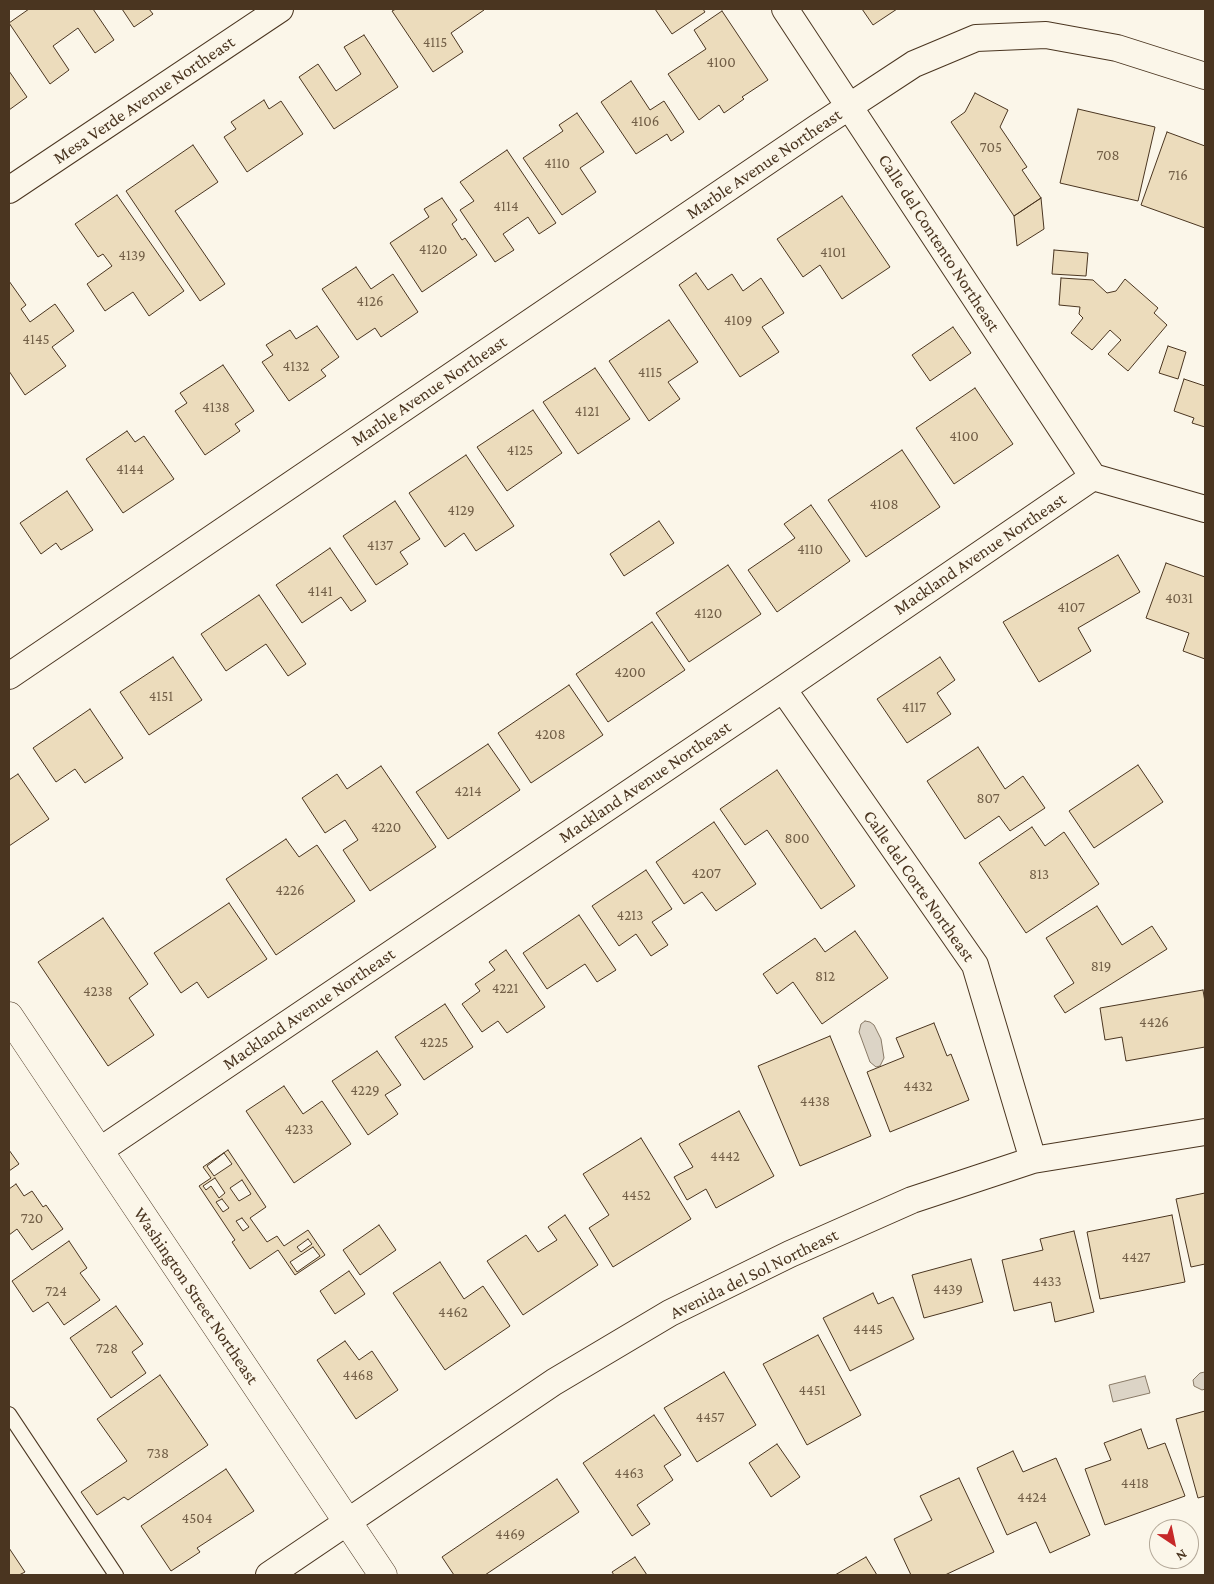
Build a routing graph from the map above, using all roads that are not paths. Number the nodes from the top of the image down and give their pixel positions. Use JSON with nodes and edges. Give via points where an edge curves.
{"nodes":[{"id":1,"x":280,"y":9,"type":"edge"},
{"id":2,"x":785,"y":9,"type":"edge"},
{"id":3,"x":1205,"y":76,"type":"edge"},
{"id":4,"x":849,"y":106,"type":"junction"},
{"id":5,"x":9,"y":190,"type":"edge"},
{"id":6,"x":1093,"y":477,"type":"junction"},
{"id":7,"x":1205,"y":509,"type":"edge"},
{"id":8,"x":9,"y":676,"type":"edge"},
{"id":9,"x":783,"y":688,"type":"junction"},
{"id":10,"x":9,"y":1016,"type":"edge"},
{"id":11,"x":1205,"y":1132,"type":"edge"},
{"id":12,"x":99,"y":1151,"type":"junction"},
{"id":13,"x":1033,"y":1160,"type":"junction"},
{"id":14,"x":9,"y":1414,"type":"edge"},
{"id":15,"x":348,"y":1522,"type":"junction"},
{"id":16,"x":116,"y":1575,"type":"edge"},
{"id":17,"x":269,"y":1575,"type":"edge"},
{"id":18,"x":384,"y":1575,"type":"edge"}],
"edges":[{"from":1,"to":5,"type":"street","name":"Mesa Verde Avenue Northeast"},
{"from":2,"to":4,"type":"street","name":"Calle del Contento Northeast"},
{"from":3,"to":4,"type":"street","name":"Marble Avenue Northeast","via":[[1118,48],[1046,35],[976,38],[914,64]]},
{"from":4,"to":6,"type":"street","name":"Calle del Contento Northeast"},
{"from":4,"to":8,"type":"street","name":"Marble Avenue Northeast"},
{"from":6,"to":7,"type":"street"},
{"from":6,"to":9,"type":"street","name":"Mackland Avenue Northeast"},
{"from":9,"to":12,"type":"street","name":"Mackland Avenue Northeast"},
{"from":9,"to":13,"type":"street","name":"Calle del Corte Northeast","via":[[975,966]]},
{"from":10,"to":12,"type":"street","name":"Washington Street Northeast"},
{"from":11,"to":13,"type":"street","name":"Avenida del Sol Northeast"},
{"from":12,"to":15,"type":"street","name":"Washington Street Northeast"},
{"from":13,"to":15,"type":"street","name":"Avenida del Sol Northeast","via":[[912,1200],[790,1254],[670,1313],[554,1382]]},
{"from":14,"to":16,"type":"lane"},
{"from":15,"to":17,"type":"street","name":"Avenida del Sol Northeast"},
{"from":15,"to":18,"type":"street","name":"Washington Street Northeast"}]}
